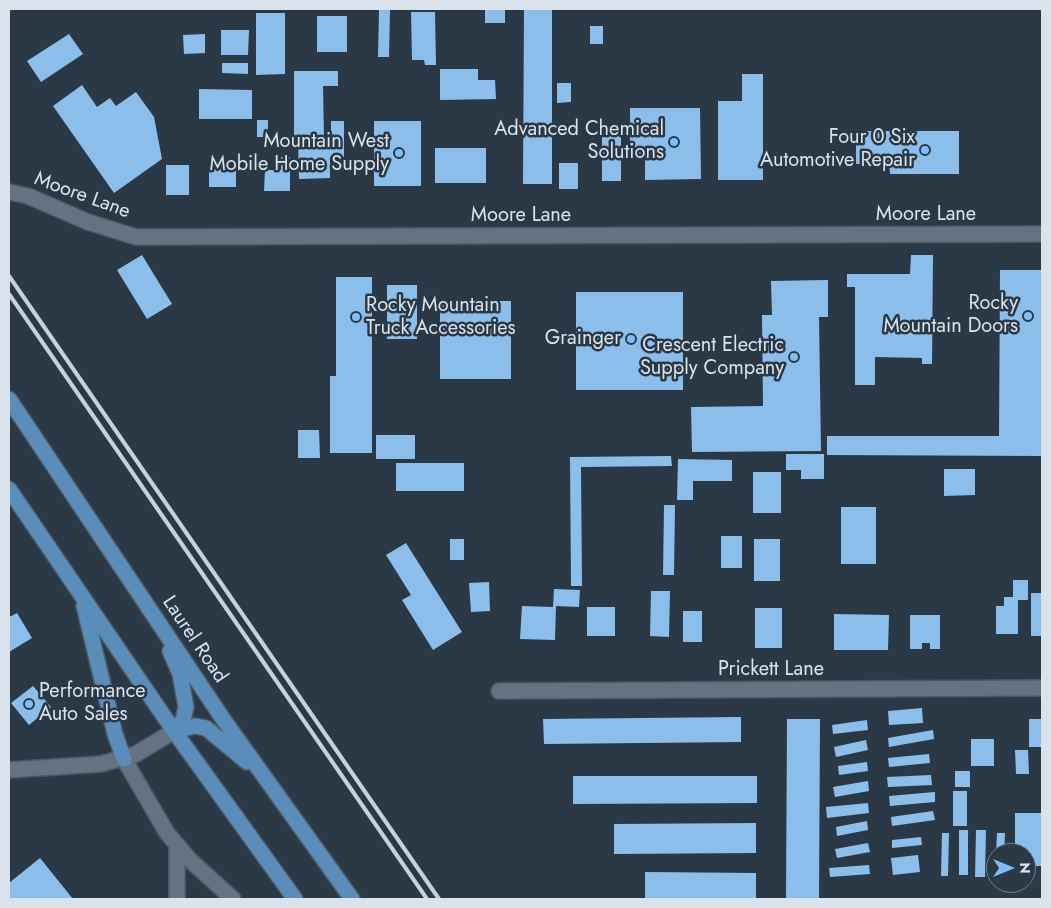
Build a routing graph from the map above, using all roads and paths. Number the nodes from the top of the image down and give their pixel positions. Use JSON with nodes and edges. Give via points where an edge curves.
{"nodes":[{"id":1,"x":9,"y":192,"type":"edge"},
{"id":2,"x":1042,"y":234,"type":"edge"},
{"id":3,"x":9,"y":399,"type":"edge"},
{"id":4,"x":9,"y":489,"type":"edge"},
{"id":5,"x":80,"y":592,"type":"junction"},
{"id":6,"x":152,"y":612,"type":"junction"},
{"id":7,"x":1042,"y":688,"type":"edge"},
{"id":8,"x":499,"y":691,"type":"dead end"},
{"id":9,"x":174,"y":731,"type":"junction"},
{"id":10,"x":124,"y":759,"type":"junction"},
{"id":11,"x":9,"y":770,"type":"edge"},
{"id":12,"x":267,"y":780,"type":"junction"},
{"id":13,"x":177,"y":846,"type":"junction"},
{"id":14,"x":177,"y":899,"type":"edge"},
{"id":15,"x":233,"y":899,"type":"edge"},
{"id":16,"x":295,"y":899,"type":"edge"},
{"id":17,"x":352,"y":899,"type":"edge"}],
"edges":[{"from":1,"to":2,"type":"street","name":"Moore Lane","via":[[28,196],[88,222],[136,237]]},
{"from":3,"to":6,"type":"main road","name":"Laurel Road"},
{"from":4,"to":5,"type":"main road"},
{"from":5,"to":9,"type":"main road"},
{"from":5,"to":10,"type":"main road"},
{"from":6,"to":9,"type":"main road","via":[[183,688],[185,715]]},
{"from":6,"to":12,"type":"main road","name":"Laurel Road"},
{"from":7,"to":8,"type":"street","name":"Prickett Lane"},
{"from":9,"to":10,"type":"street"},
{"from":9,"to":12,"type":"main road","via":[[195,726],[206,728]]},
{"from":9,"to":16,"type":"main road"},
{"from":10,"to":11,"type":"street","via":[[87,766]]},
{"from":10,"to":13,"type":"street","via":[[157,819]]},
{"from":12,"to":17,"type":"main road","name":"Laurel Road"},
{"from":13,"to":14,"type":"street"},
{"from":13,"to":15,"type":"street"}]}
